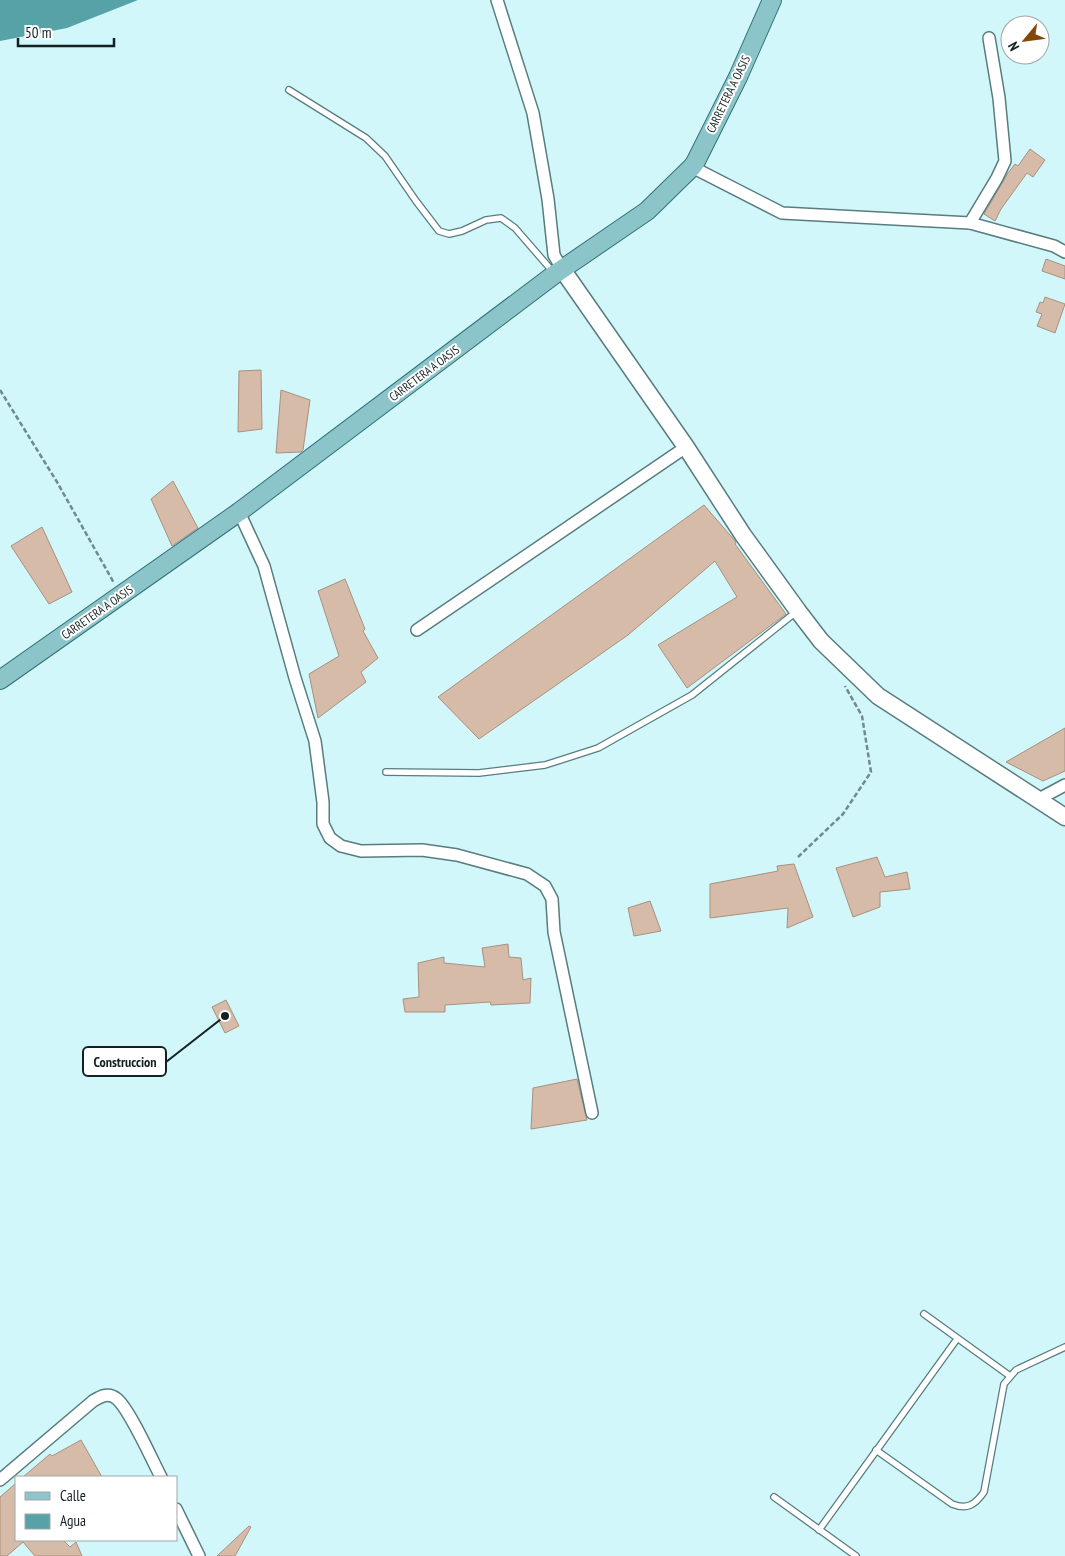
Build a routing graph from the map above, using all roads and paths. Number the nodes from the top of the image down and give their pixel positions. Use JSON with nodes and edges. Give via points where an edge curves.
{"nodes":[{"id":1,"x":497,"y":0,"type":"edge"},
{"id":2,"x":772,"y":0,"type":"edge"},
{"id":3,"x":989,"y":38,"type":"dead end"},
{"id":4,"x":289,"y":90,"type":"dead end"},
{"id":5,"x":692,"y":167,"type":"junction"},
{"id":6,"x":970,"y":223,"type":"junction"},
{"id":7,"x":1065,"y":252,"type":"edge"},
{"id":8,"x":558,"y":272,"type":"junction"},
{"id":9,"x":0,"y":390,"type":"edge"},
{"id":10,"x":686,"y":447,"type":"junction"},
{"id":11,"x":239,"y":512,"type":"junction"},
{"id":12,"x":121,"y":595,"type":"junction"},
{"id":13,"x":798,"y":611,"type":"junction"},
{"id":14,"x":417,"y":630,"type":"dead end"},
{"id":15,"x":0,"y":680,"type":"edge"},
{"id":16,"x":844,"y":682,"type":"dead end"},
{"id":17,"x":386,"y":772,"type":"dead end"},
{"id":18,"x":1065,"y":785,"type":"edge"},
{"id":19,"x":1037,"y":800,"type":"junction"},
{"id":20,"x":1065,"y":817,"type":"edge"},
{"id":21,"x":798,"y":857,"type":"dead end"},
{"id":22,"x":592,"y":1113,"type":"dead end"},
{"id":23,"x":924,"y":1314,"type":"dead end"},
{"id":24,"x":957,"y":1339,"type":"junction"},
{"id":25,"x":1065,"y":1347,"type":"edge"},
{"id":26,"x":1010,"y":1376,"type":"junction"},
{"id":27,"x":876,"y":1450,"type":"junction"},
{"id":28,"x":160,"y":1476,"type":"edge"},
{"id":29,"x":0,"y":1480,"type":"edge"},
{"id":30,"x":774,"y":1497,"type":"dead end"},
{"id":31,"x":178,"y":1513,"type":"edge"},
{"id":32,"x":819,"y":1530,"type":"junction"},
{"id":33,"x":200,"y":1556,"type":"edge"},
{"id":34,"x":856,"y":1556,"type":"edge"}],
"edges":[{"from":1,"to":8,"type":"street","via":[[533,112]]},
{"from":2,"to":5,"type":"main road","name":"CARRETERA A OASIS","via":[[738,77]]},
{"from":3,"to":6,"type":"street","via":[[999,98],[1004,161]]},
{"from":4,"to":8,"type":"lane","via":[[366,138],[385,156],[439,231],[449,234],[501,218]]},
{"from":5,"to":6,"type":"street","via":[[782,212]]},
{"from":5,"to":8,"type":"main road","name":"CARRETERA A OASIS","via":[[647,211]]},
{"from":6,"to":7,"type":"street","via":[[1054,246]]},
{"from":8,"to":10,"type":"street"},
{"from":8,"to":11,"type":"main road","name":"CARRETERA A OASIS"},
{"from":9,"to":12,"type":"path"},
{"from":10,"to":13,"type":"street","via":[[743,535]]},
{"from":10,"to":14,"type":"street"},
{"from":11,"to":12,"type":"main road","name":"CARRETERA A OASIS"},
{"from":11,"to":22,"type":"street","via":[[264,566],[315,741],[323,824],[330,838],[341,846],[361,851],[422,850],[456,855],[527,874],[545,886],[552,898],[554,932]]},
{"from":12,"to":15,"type":"main road","name":"CARRETERA A OASIS"},
{"from":13,"to":17,"type":"lane","via":[[692,695],[598,748],[545,765],[489,772]]},
{"from":13,"to":19,"type":"street","via":[[821,640],[878,696]]},
{"from":16,"to":21,"type":"path","via":[[862,716],[871,772],[843,814]]},
{"from":18,"to":19,"type":"street"},
{"from":19,"to":20,"type":"street"},
{"from":23,"to":24,"type":"lane"},
{"from":24,"to":26,"type":"lane"},
{"from":24,"to":27,"type":"lane"},
{"from":25,"to":26,"type":"lane","via":[[1016,1370]]},
{"from":26,"to":27,"type":"lane","via":[[1004,1384],[984,1492],[978,1501],[960,1508]]},
{"from":27,"to":32,"type":"lane"},
{"from":28,"to":29,"type":"street","via":[[128,1414],[118,1399],[109,1395],[93,1401]]},
{"from":30,"to":32,"type":"lane"},
{"from":31,"to":33,"type":"street"},
{"from":32,"to":34,"type":"lane"}]}
